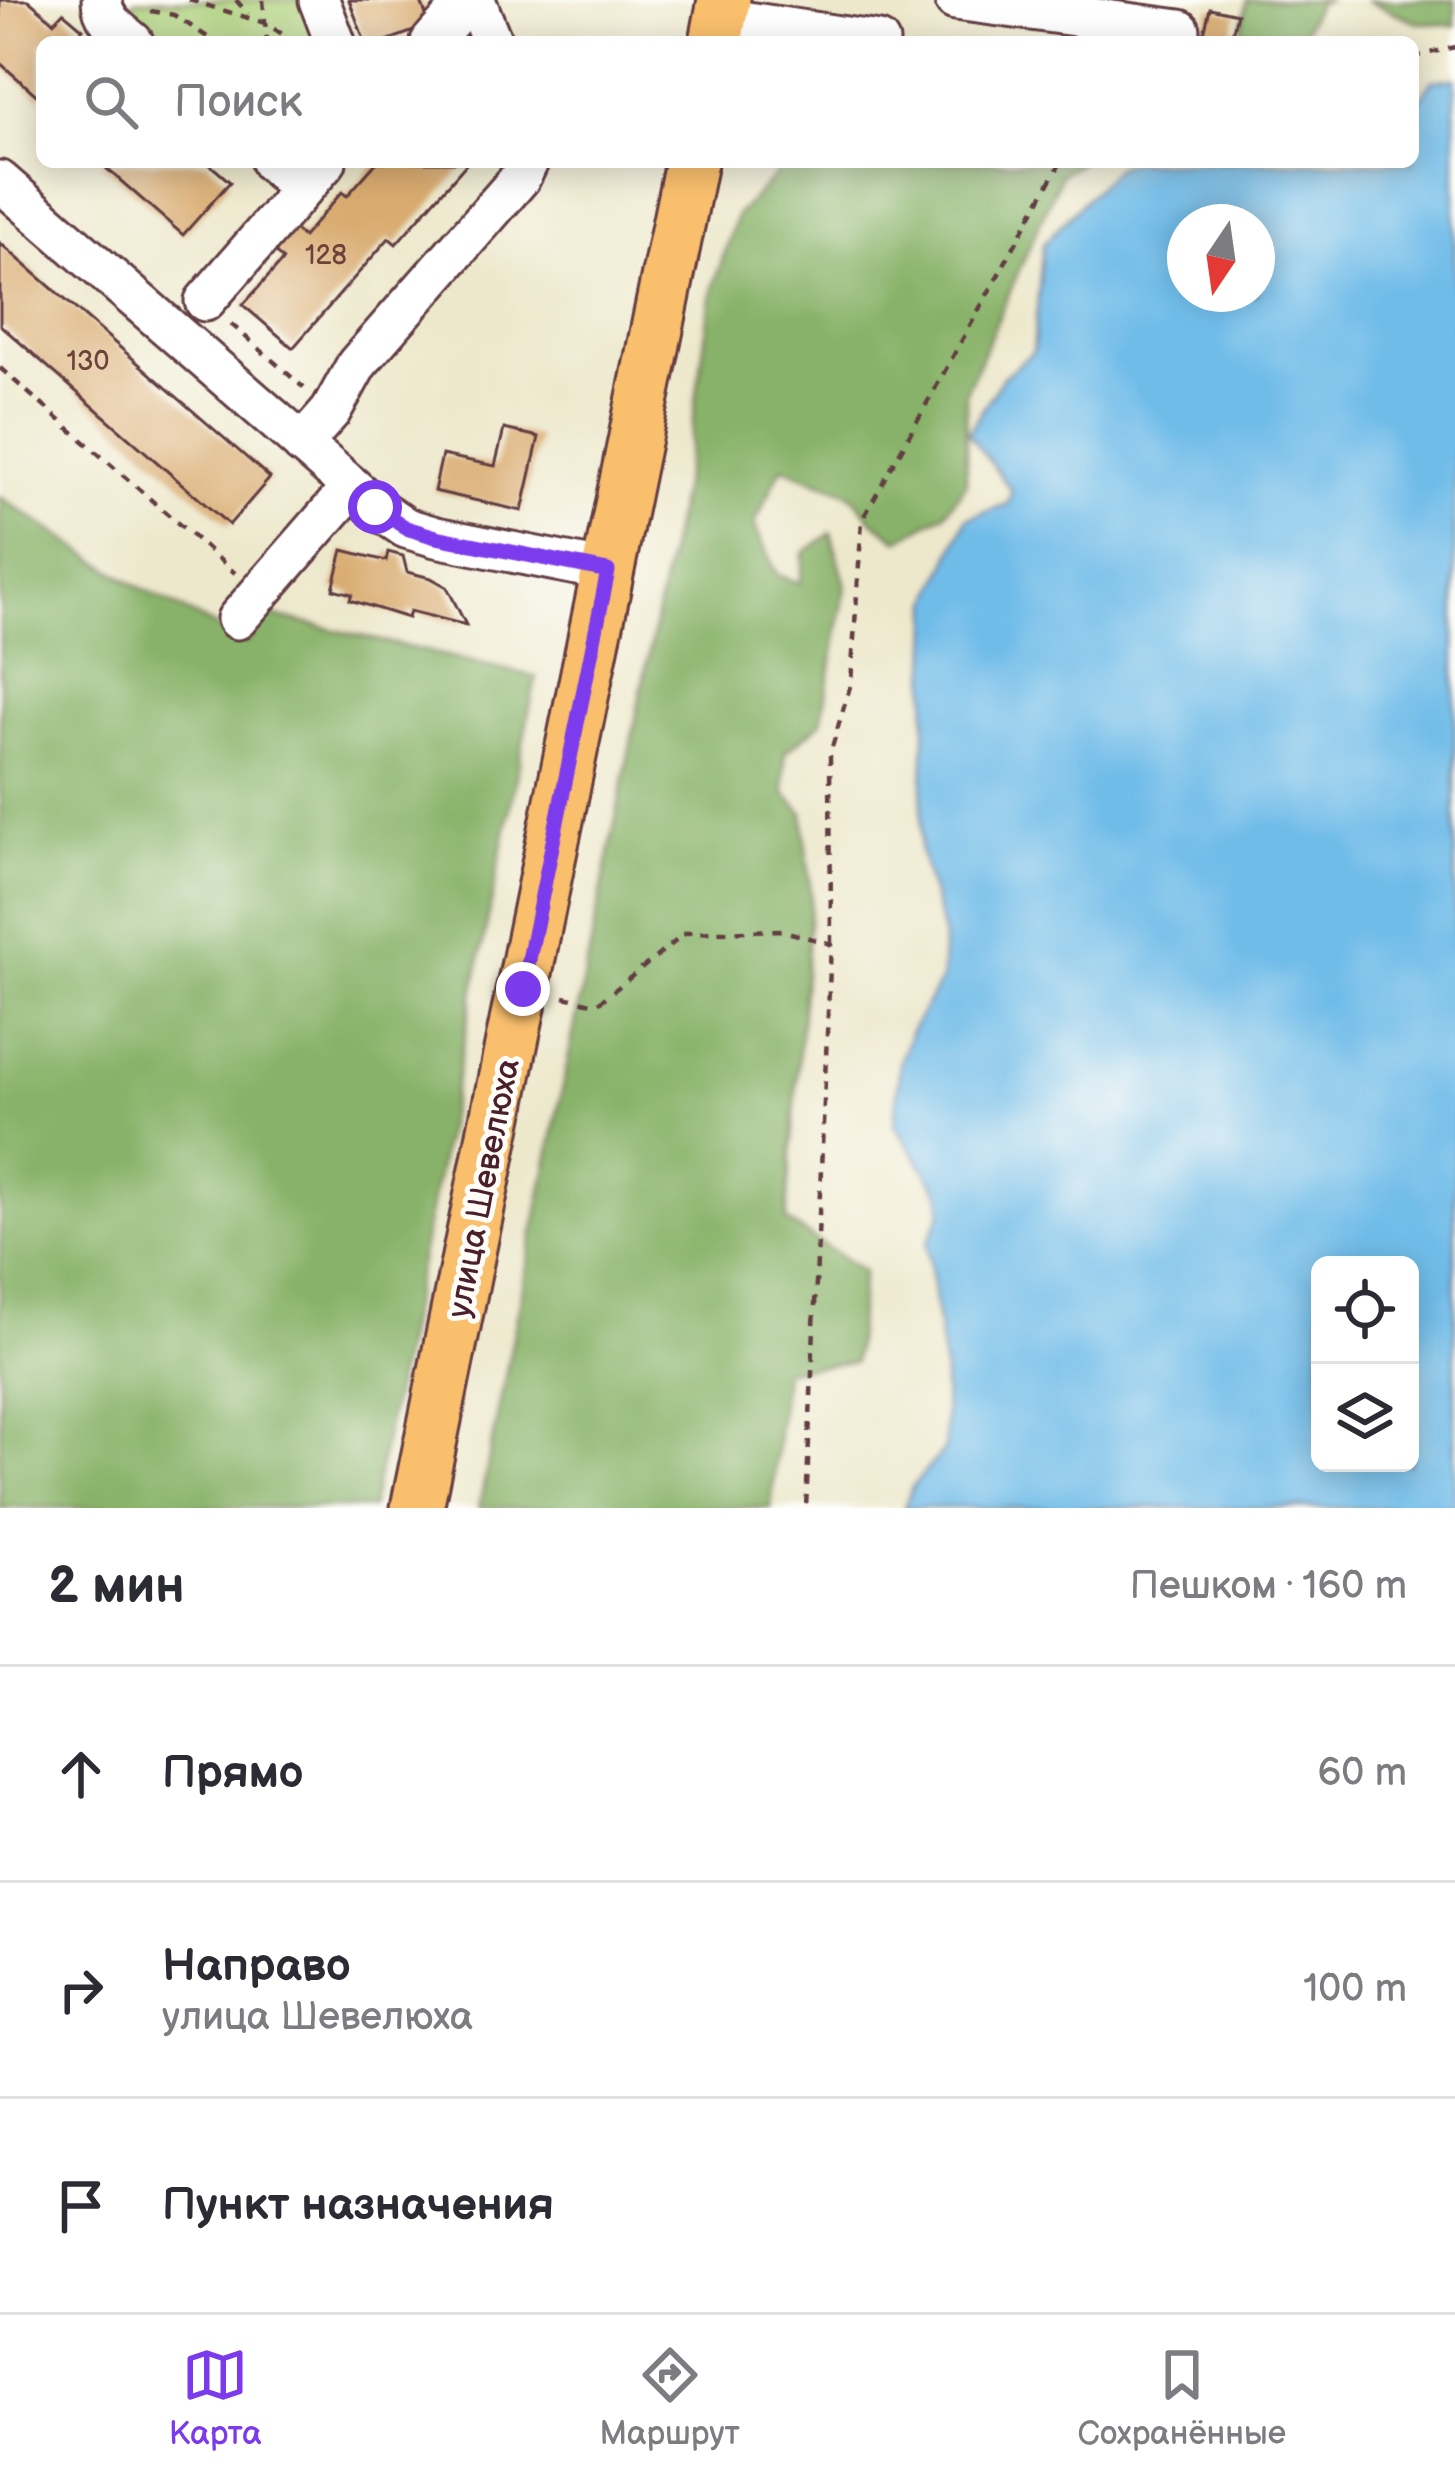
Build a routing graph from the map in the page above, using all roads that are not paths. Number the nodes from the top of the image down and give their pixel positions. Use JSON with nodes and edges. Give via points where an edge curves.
{"nodes":[{"id":1,"x":102,"y":0,"type":"edge"},
{"id":2,"x":319,"y":0,"type":"edge"},
{"id":3,"x":472,"y":0,"type":"edge"},
{"id":4,"x":955,"y":0,"type":"edge"},
{"id":5,"x":817,"y":16,"type":"edge"},
{"id":6,"x":720,"y":20,"type":"edge"},
{"id":7,"x":151,"y":26,"type":"edge"},
{"id":8,"x":1180,"y":30,"type":"dead end"},
{"id":9,"x":333,"y":36,"type":"edge"},
{"id":10,"x":437,"y":36,"type":"edge"},
{"id":11,"x":489,"y":36,"type":"edge"},
{"id":12,"x":865,"y":36,"type":"edge"},
{"id":13,"x":525,"y":168,"type":"edge"},
{"id":14,"x":690,"y":168,"type":"edge"},
{"id":15,"x":314,"y":176,"type":"edge"},
{"id":16,"x":0,"y":181,"type":"edge"},
{"id":17,"x":205,"y":301,"type":"road end"},
{"id":18,"x":302,"y":444,"type":"junction"},
{"id":19,"x":352,"y":487,"type":"junction"},
{"id":20,"x":608,"y":571,"type":"junction"},
{"id":21,"x":248,"y":606,"type":"road end"},
{"id":22,"x":417,"y":1508,"type":"edge"}],
"edges":[{"from":1,"to":7,"type":"lane","via":[[108,20]]},
{"from":2,"to":9,"type":"lane"},
{"from":3,"to":10,"type":"lane"},
{"from":3,"to":11,"type":"lane"},
{"from":4,"to":8,"type":"lane"},
{"from":5,"to":6,"type":"lane"},
{"from":5,"to":12,"type":"lane"},
{"from":13,"to":18,"type":"lane","via":[[357,364]]},
{"from":14,"to":20,"type":"main road","name":"улица Шевелюха"},
{"from":15,"to":17,"type":"lane"},
{"from":16,"to":18,"type":"lane"},
{"from":18,"to":19,"type":"lane"},
{"from":19,"to":20,"type":"lane","via":[[406,528]]},
{"from":19,"to":21,"type":"lane"},
{"from":20,"to":22,"type":"main road","name":"улица Шевелюха"}]}
